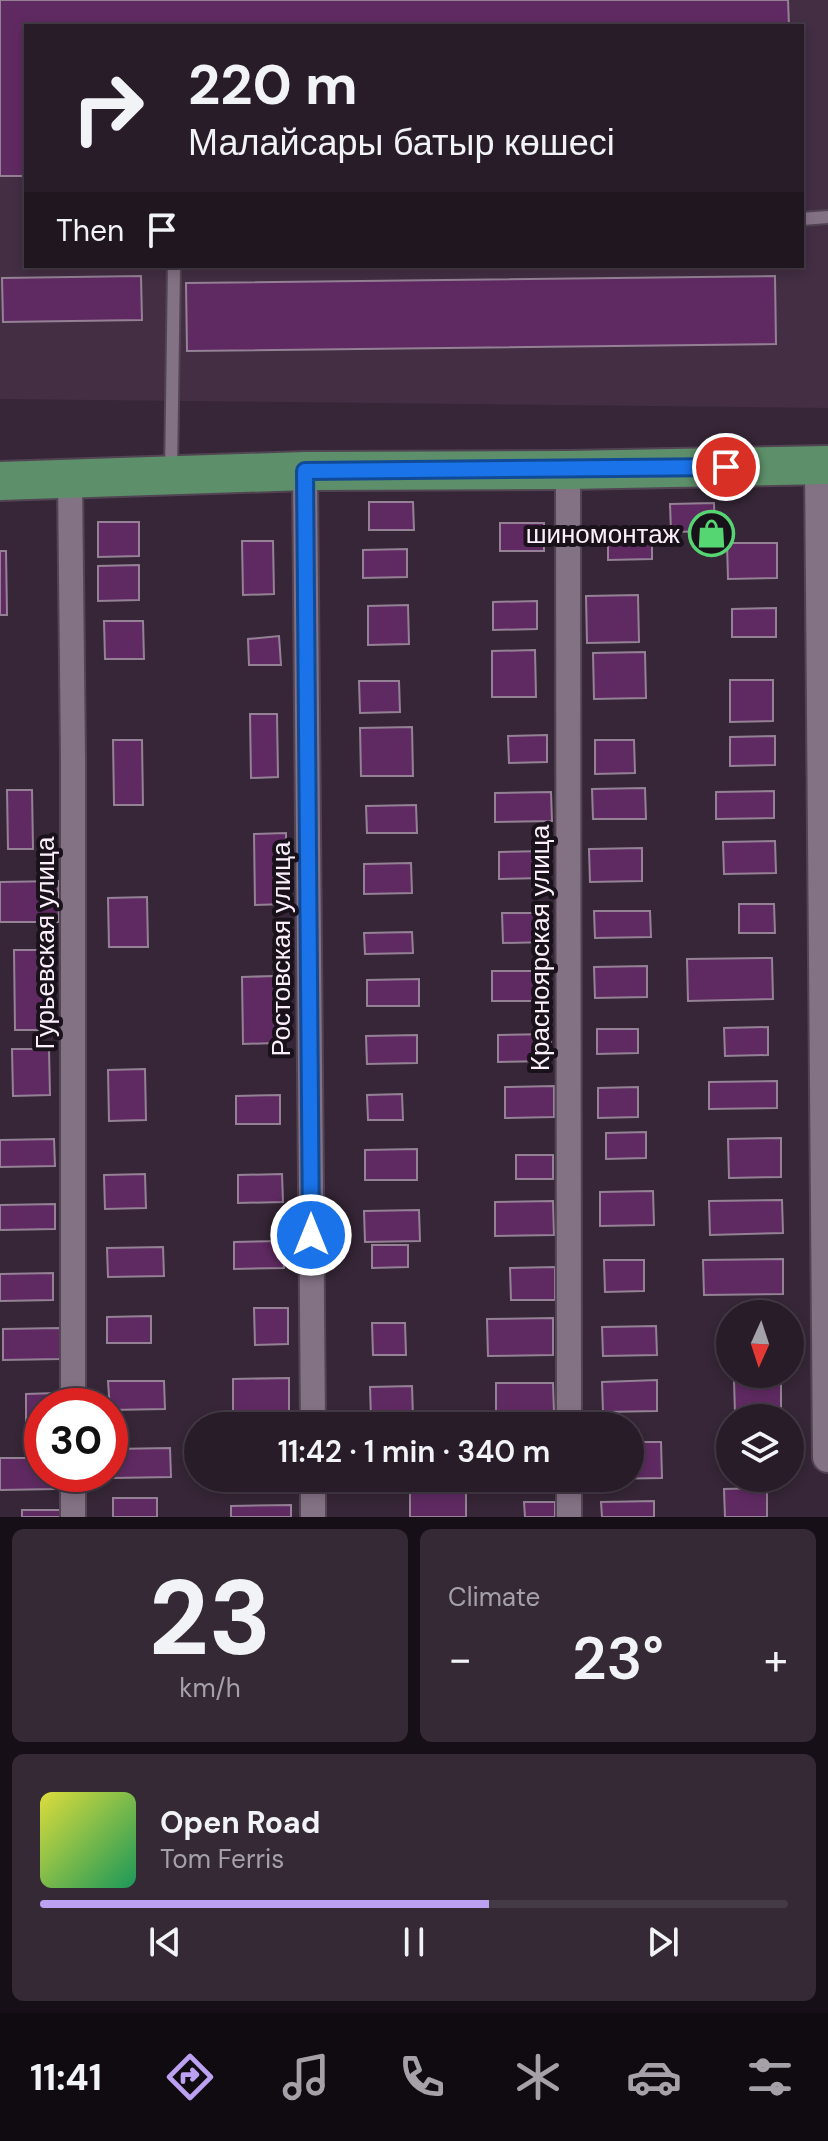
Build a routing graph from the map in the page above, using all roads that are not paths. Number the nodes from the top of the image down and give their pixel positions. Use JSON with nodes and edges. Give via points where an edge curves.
{"nodes":[{"id":1,"x":828,"y":217,"type":"edge"},
{"id":2,"x":804,"y":219,"type":"edge"},
{"id":3,"x":174,"y":268,"type":"edge"},
{"id":4,"x":824,"y":465,"type":"edge"},
{"id":5,"x":568,"y":470,"type":"junction"},
{"id":6,"x":305,"y":471,"type":"junction"},
{"id":7,"x":171,"y":476,"type":"junction"},
{"id":8,"x":70,"y":480,"type":"junction"},
{"id":9,"x":0,"y":481,"type":"edge"},
{"id":10,"x":73,"y":1388,"type":"edge"},
{"id":11,"x":313,"y":1412,"type":"edge"},
{"id":12,"x":569,"y":1412,"type":"edge"},
{"id":13,"x":828,"y":1457,"type":"edge"},
{"id":14,"x":73,"y":1492,"type":"edge"},
{"id":15,"x":313,"y":1492,"type":"edge"},
{"id":16,"x":569,"y":1492,"type":"edge"},
{"id":17,"x":73,"y":1517,"type":"edge"},
{"id":18,"x":313,"y":1517,"type":"edge"},
{"id":19,"x":569,"y":1517,"type":"edge"}],
"edges":[{"from":1,"to":2,"type":"lane"},
{"from":3,"to":7,"type":"lane"},
{"from":4,"to":5,"type":"main road"},
{"from":4,"to":13,"type":"street"},
{"from":5,"to":6,"type":"main road"},
{"from":5,"to":12,"type":"street","name":"Красноярская улица"},
{"from":6,"to":7,"type":"main road"},
{"from":6,"to":11,"type":"street","name":"Ростовская улица"},
{"from":7,"to":8,"type":"main road"},
{"from":8,"to":9,"type":"main road"},
{"from":8,"to":10,"type":"street","name":"Гурьевская улица"},
{"from":14,"to":17,"type":"street"},
{"from":15,"to":18,"type":"street"},
{"from":16,"to":19,"type":"street"}]}
